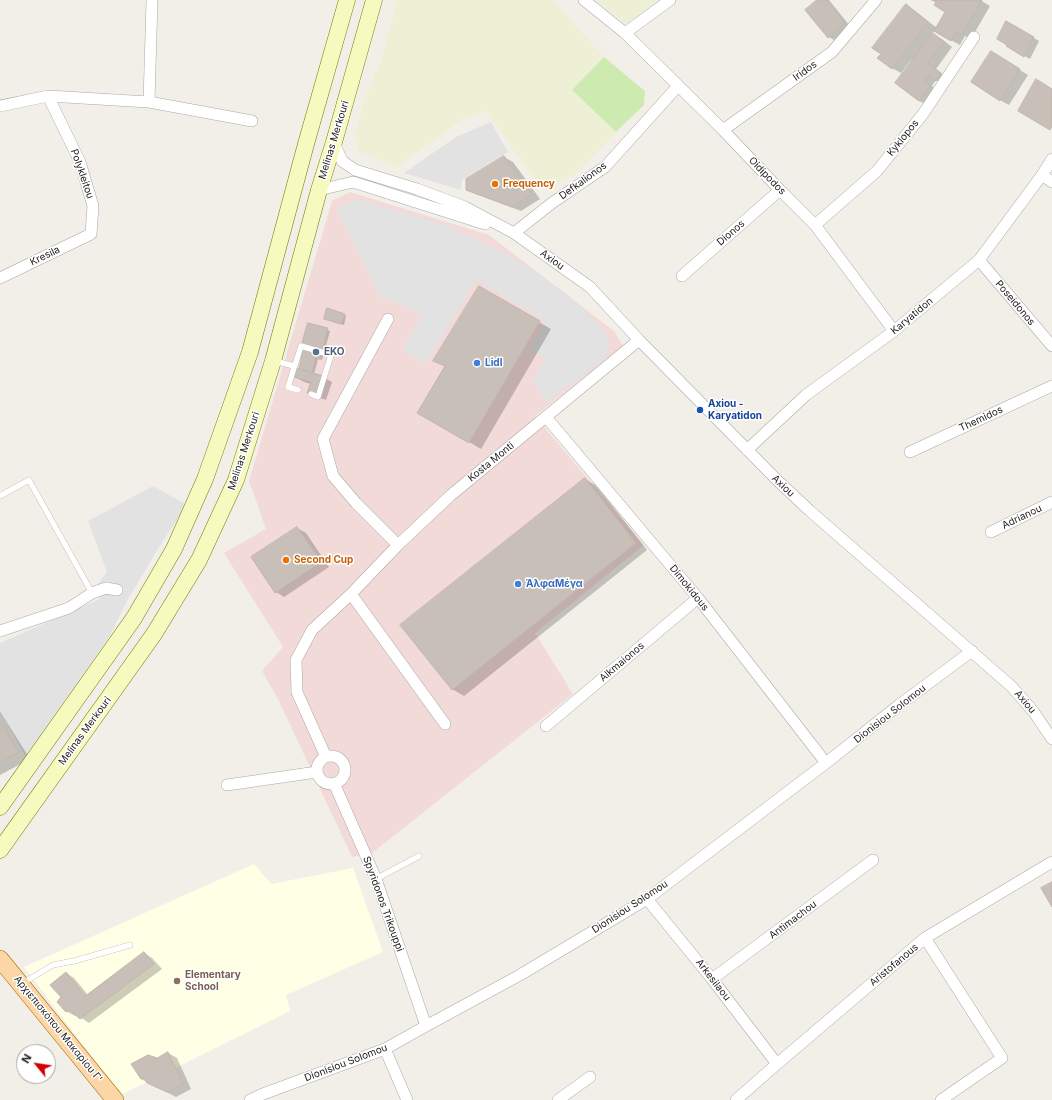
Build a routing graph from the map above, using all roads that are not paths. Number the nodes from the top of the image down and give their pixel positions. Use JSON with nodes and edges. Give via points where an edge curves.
{"nodes":[{"id":1,"x":152,"y":0,"type":"edge"},
{"id":2,"x":347,"y":0,"type":"edge"},
{"id":3,"x":374,"y":0,"type":"edge"},
{"id":4,"x":584,"y":0,"type":"edge"},
{"id":5,"x":670,"y":0,"type":"edge"},
{"id":6,"x":876,"y":0,"type":"edge"},
{"id":7,"x":624,"y":33,"type":"junction"},
{"id":8,"x":974,"y":37,"type":"dead end"},
{"id":9,"x":678,"y":86,"type":"junction"},
{"id":10,"x":48,"y":96,"type":"junction"},
{"id":11,"x":149,"y":102,"type":"junction"},
{"id":12,"x":0,"y":106,"type":"edge"},
{"id":13,"x":252,"y":120,"type":"dead end"},
{"id":14,"x":723,"y":130,"type":"junction"},
{"id":15,"x":334,"y":142,"type":"junction"},
{"id":16,"x":1052,"y":159,"type":"edge"},
{"id":17,"x":1042,"y":175,"type":"junction"},
{"id":18,"x":1052,"y":182,"type":"edge"},
{"id":19,"x":319,"y":190,"type":"junction"},
{"id":20,"x":780,"y":190,"type":"junction"},
{"id":21,"x":815,"y":225,"type":"junction"},
{"id":22,"x":514,"y":233,"type":"junction"},
{"id":23,"x":91,"y":234,"type":"joint"},
{"id":24,"x":979,"y":260,"type":"junction"},
{"id":25,"x":682,"y":276,"type":"dead end"},
{"id":26,"x":0,"y":278,"type":"edge"},
{"id":27,"x":388,"y":319,"type":"dead end"},
{"id":28,"x":894,"y":331,"type":"junction"},
{"id":29,"x":639,"y":340,"type":"junction"},
{"id":30,"x":1052,"y":346,"type":"edge"},
{"id":31,"x":273,"y":361,"type":"junction"},
{"id":32,"x":294,"y":366,"type":"junction"},
{"id":33,"x":1052,"y":386,"type":"edge"},
{"id":34,"x":298,"y":390,"type":"dead end"},
{"id":35,"x":311,"y":394,"type":"dead end"},
{"id":36,"x":546,"y":417,"type":"junction"},
{"id":37,"x":747,"y":450,"type":"junction"},
{"id":38,"x":910,"y":452,"type":"dead end"},
{"id":39,"x":0,"y":496,"type":"edge"},
{"id":40,"x":1052,"y":502,"type":"edge"},
{"id":41,"x":991,"y":532,"type":"dead end"},
{"id":42,"x":398,"y":545,"type":"junction"},
{"id":43,"x":117,"y":590,"type":"dead end"},
{"id":44,"x":92,"y":593,"type":"junction"},
{"id":45,"x":351,"y":594,"type":"junction"},
{"id":46,"x":698,"y":598,"type":"junction"},
{"id":47,"x":0,"y":631,"type":"edge"},
{"id":48,"x":972,"y":651,"type":"junction"},
{"id":49,"x":445,"y":724,"type":"dead end"},
{"id":50,"x":546,"y":726,"type":"dead end"},
{"id":51,"x":1052,"y":739,"type":"edge"},
{"id":52,"x":326,"y":757,"type":"junction"},
{"id":53,"x":826,"y":763,"type":"junction"},
{"id":54,"x":317,"y":772,"type":"junction"},
{"id":55,"x":334,"y":783,"type":"junction"},
{"id":56,"x":227,"y":785,"type":"dead end"},
{"id":57,"x":0,"y":807,"type":"edge"},
{"id":58,"x":0,"y":850,"type":"edge"},
{"id":59,"x":419,"y":856,"type":"dead end"},
{"id":60,"x":873,"y":860,"type":"dead end"},
{"id":61,"x":1052,"y":862,"type":"edge"},
{"id":62,"x":376,"y":879,"type":"junction"},
{"id":63,"x":647,"y":899,"type":"junction"},
{"id":64,"x":926,"y":938,"type":"junction"},
{"id":65,"x":130,"y":945,"type":"dead end"},
{"id":66,"x":0,"y":958,"type":"edge"},
{"id":67,"x":712,"y":980,"type":"junction"},
{"id":68,"x":21,"y":984,"type":"junction"},
{"id":69,"x":426,"y":1026,"type":"junction"},
{"id":70,"x":385,"y":1049,"type":"junction"},
{"id":71,"x":777,"y":1064,"type":"junction"},
{"id":72,"x":590,"y":1077,"type":"dead end"},
{"id":73,"x":115,"y":1100,"type":"edge"},
{"id":74,"x":250,"y":1100,"type":"edge"},
{"id":75,"x":407,"y":1100,"type":"edge"},
{"id":76,"x":558,"y":1100,"type":"edge"},
{"id":77,"x":736,"y":1100,"type":"edge"},
{"id":78,"x":941,"y":1100,"type":"edge"}],
"edges":[{"from":1,"to":11,"type":"street"},
{"from":2,"to":57,"type":"main road","via":[[250,352],[205,479],[174,549],[134,618]]},
{"from":3,"to":15,"type":"main road","name":"Melinas Merkouri"},
{"from":4,"to":7,"type":"street","name":"Oidipodos"},
{"from":5,"to":7,"type":"street"},
{"from":6,"to":14,"type":"street","name":"Iridos","via":[[832,52]]},
{"from":7,"to":9,"type":"street","name":"Oidipodos"},
{"from":8,"to":21,"type":"street","name":"Kyklopos","via":[[923,114],[877,171]]},
{"from":9,"to":14,"type":"street","name":"Oidipodos"},
{"from":9,"to":22,"type":"street","name":"Defkalionos","via":[[605,166]]},
{"from":10,"to":11,"type":"street"},
{"from":10,"to":12,"type":"street"},
{"from":10,"to":23,"type":"street","name":"Polykleitou","via":[[80,162],[93,206]]},
{"from":11,"to":13,"type":"street"},
{"from":14,"to":20,"type":"street","name":"Oidipodos"},
{"from":15,"to":19,"type":"main road","name":"Melinas Merkouri"},
{"from":15,"to":22,"type":"street","name":"Axiou","via":[[342,161],[355,170],[465,207]]},
{"from":16,"to":17,"type":"street","name":"Karyatidon"},
{"from":17,"to":18,"type":"street"},
{"from":17,"to":24,"type":"street","name":"Karyatidon"},
{"from":19,"to":22,"type":"street","name":"Axiou","via":[[354,182]]},
{"from":19,"to":31,"type":"main road","name":"Melinas Merkouri"},
{"from":20,"to":21,"type":"street","name":"Oidipodos"},
{"from":20,"to":25,"type":"street","name":"Dionos"},
{"from":21,"to":28,"type":"street","name":"Oidipodos"},
{"from":22,"to":29,"type":"street","name":"Axiou","via":[[590,287]]},
{"from":23,"to":26,"type":"street","name":"Kresila"},
{"from":24,"to":28,"type":"street","name":"Karyatidon"},
{"from":24,"to":30,"type":"street","name":"Poseidonos"},
{"from":27,"to":42,"type":"street","via":[[323,439],[333,476]]},
{"from":28,"to":37,"type":"street","name":"Karyatidon","via":[[806,395]]},
{"from":29,"to":36,"type":"street","name":"Kosta Monti"},
{"from":29,"to":37,"type":"street","name":"Axiou"},
{"from":31,"to":32,"type":"lane"},
{"from":31,"to":58,"type":"main road","name":"Melinas Merkouri","via":[[236,480],[198,560],[154,634]]},
{"from":32,"to":34,"type":"lane","via":[[288,387]]},
{"from":32,"to":35,"type":"lane","via":[[300,346],[331,355],[318,397]]},
{"from":33,"to":38,"type":"street","name":"Themidos"},
{"from":36,"to":42,"type":"street","name":"Kosta Monti","via":[[451,495]]},
{"from":36,"to":46,"type":"street","name":"Dimokidous"},
{"from":37,"to":48,"type":"street","name":"Axiou","via":[[810,510]]},
{"from":39,"to":44,"type":"lane","via":[[29,480]]},
{"from":40,"to":41,"type":"street","name":"Adrianou"},
{"from":42,"to":45,"type":"street","name":"Kosta Monti"},
{"from":43,"to":44,"type":"street","via":[[106,588]]},
{"from":44,"to":47,"type":"street","via":[[69,608]]},
{"from":45,"to":49,"type":"street"},
{"from":45,"to":52,"type":"street","name":"Kosta Monti","via":[[312,630],[296,660],[297,692]]},
{"from":46,"to":50,"type":"street","name":"Alkmaionos"},
{"from":46,"to":53,"type":"street","name":"Dimokidous"},
{"from":48,"to":51,"type":"street","name":"Axiou","via":[[1012,686],[1034,711]]},
{"from":48,"to":53,"type":"street","name":"Dionisiou Solomou"},
{"from":52,"to":54,"type":"street","via":[[318,764]]},
{"from":52,"to":55,"type":"street","via":[[334,756],[344,765],[342,778]]},
{"from":53,"to":63,"type":"street","name":"Dionisiou Solomou"},
{"from":54,"to":55,"type":"street","via":[[321,781]]},
{"from":54,"to":56,"type":"street"},
{"from":55,"to":62,"type":"street","name":"Spyridonos Trikouppi"},
{"from":59,"to":62,"type":"lane"},
{"from":60,"to":67,"type":"street","name":"Antimachou"},
{"from":61,"to":64,"type":"street"},
{"from":62,"to":69,"type":"street","name":"Spyridonos Trikouppi"},
{"from":63,"to":67,"type":"street","name":"Arkesilaou"},
{"from":63,"to":69,"type":"street","name":"Dionisiou Solomou","via":[[520,975]]},
{"from":64,"to":71,"type":"street","name":"Aristofanous"},
{"from":64,"to":78,"type":"street","name":"Aristofanous","via":[[1002,1058]]},
{"from":65,"to":68,"type":"lane","via":[[74,962],[53,965]]},
{"from":66,"to":68,"type":"main road","name":"Αρχιεπισκόπου Μακαρίου Γ'"},
{"from":67,"to":71,"type":"street","name":"Arkesilaou"},
{"from":68,"to":73,"type":"main road","name":"Αρχιεπισκόπου Μακαρίου Γ'"},
{"from":69,"to":70,"type":"street","name":"Dionisiou Solomou"},
{"from":70,"to":74,"type":"street","name":"Dionisiou Solomou"},
{"from":70,"to":75,"type":"street"},
{"from":71,"to":77,"type":"street","name":"Aristofanous"},
{"from":72,"to":76,"type":"street"}]}
